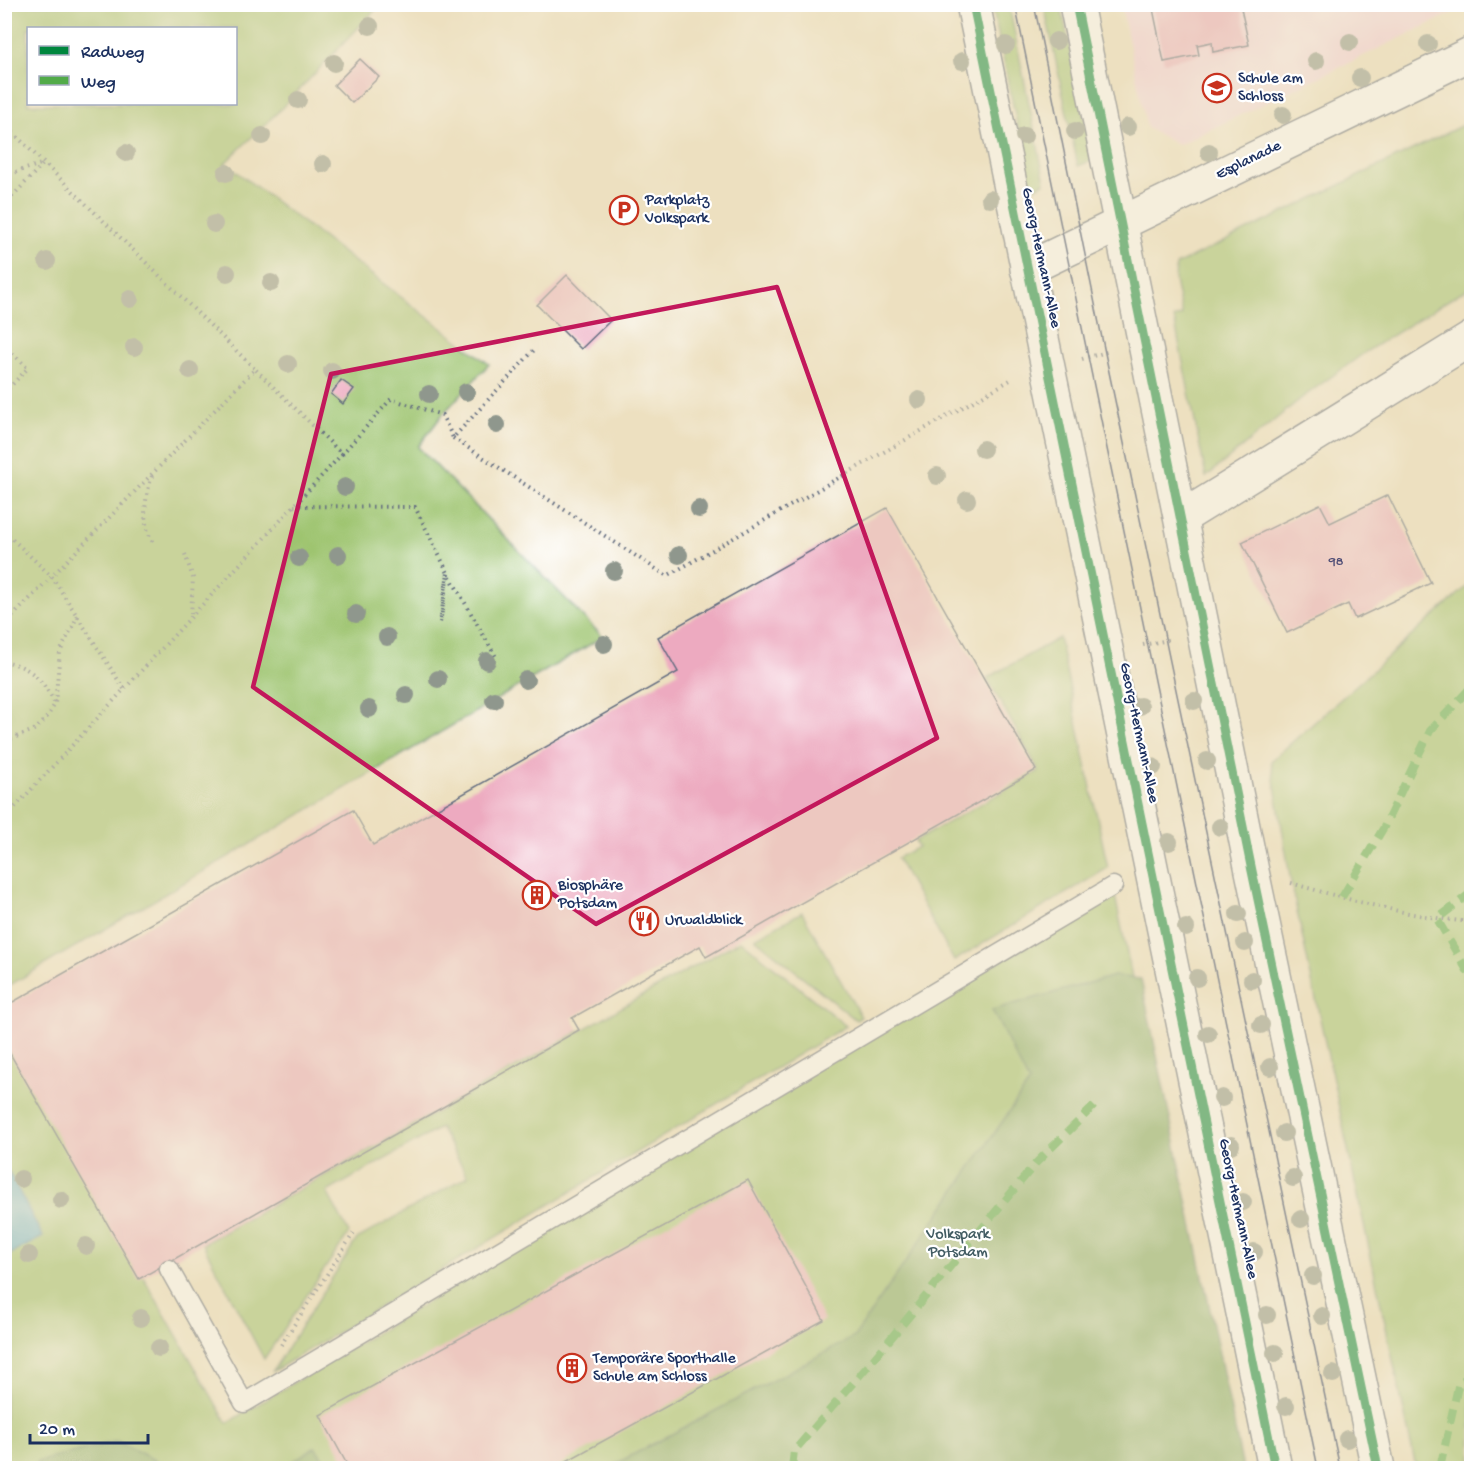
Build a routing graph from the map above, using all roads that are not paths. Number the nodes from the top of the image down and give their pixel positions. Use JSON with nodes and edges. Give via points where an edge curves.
{"nodes":[{"id":1,"x":973,"y":4,"type":"edge"},
{"id":2,"x":1076,"y":4,"type":"edge"},
{"id":3,"x":1472,"y":53,"type":"edge"},
{"id":4,"x":1121,"y":223,"type":"junction"},
{"id":5,"x":1027,"y":269,"type":"junction"},
{"id":6,"x":1472,"y":338,"type":"edge"},
{"id":7,"x":1181,"y":518,"type":"junction"},
{"id":8,"x":1113,"y":886,"type":"dead end"},
{"id":9,"x":169,"y":1269,"type":"dead end"},
{"id":10,"x":1275,"y":1468,"type":"edge"},
{"id":11,"x":1378,"y":1468,"type":"edge"}],
"edges":[{"from":1,"to":5,"type":"street","name":"Georg-Hermann-Allee"},
{"from":2,"to":4,"type":"street"},
{"from":3,"to":4,"type":"street","name":"Esplanade"},
{"from":4,"to":5,"type":"street","name":"Esplanade"},
{"from":4,"to":7,"type":"street"},
{"from":5,"to":10,"type":"street","name":"Georg-Hermann-Allee"},
{"from":6,"to":7,"type":"street"},
{"from":7,"to":11,"type":"street"},
{"from":8,"to":9,"type":"lane","via":[[244,1403]]}]}
